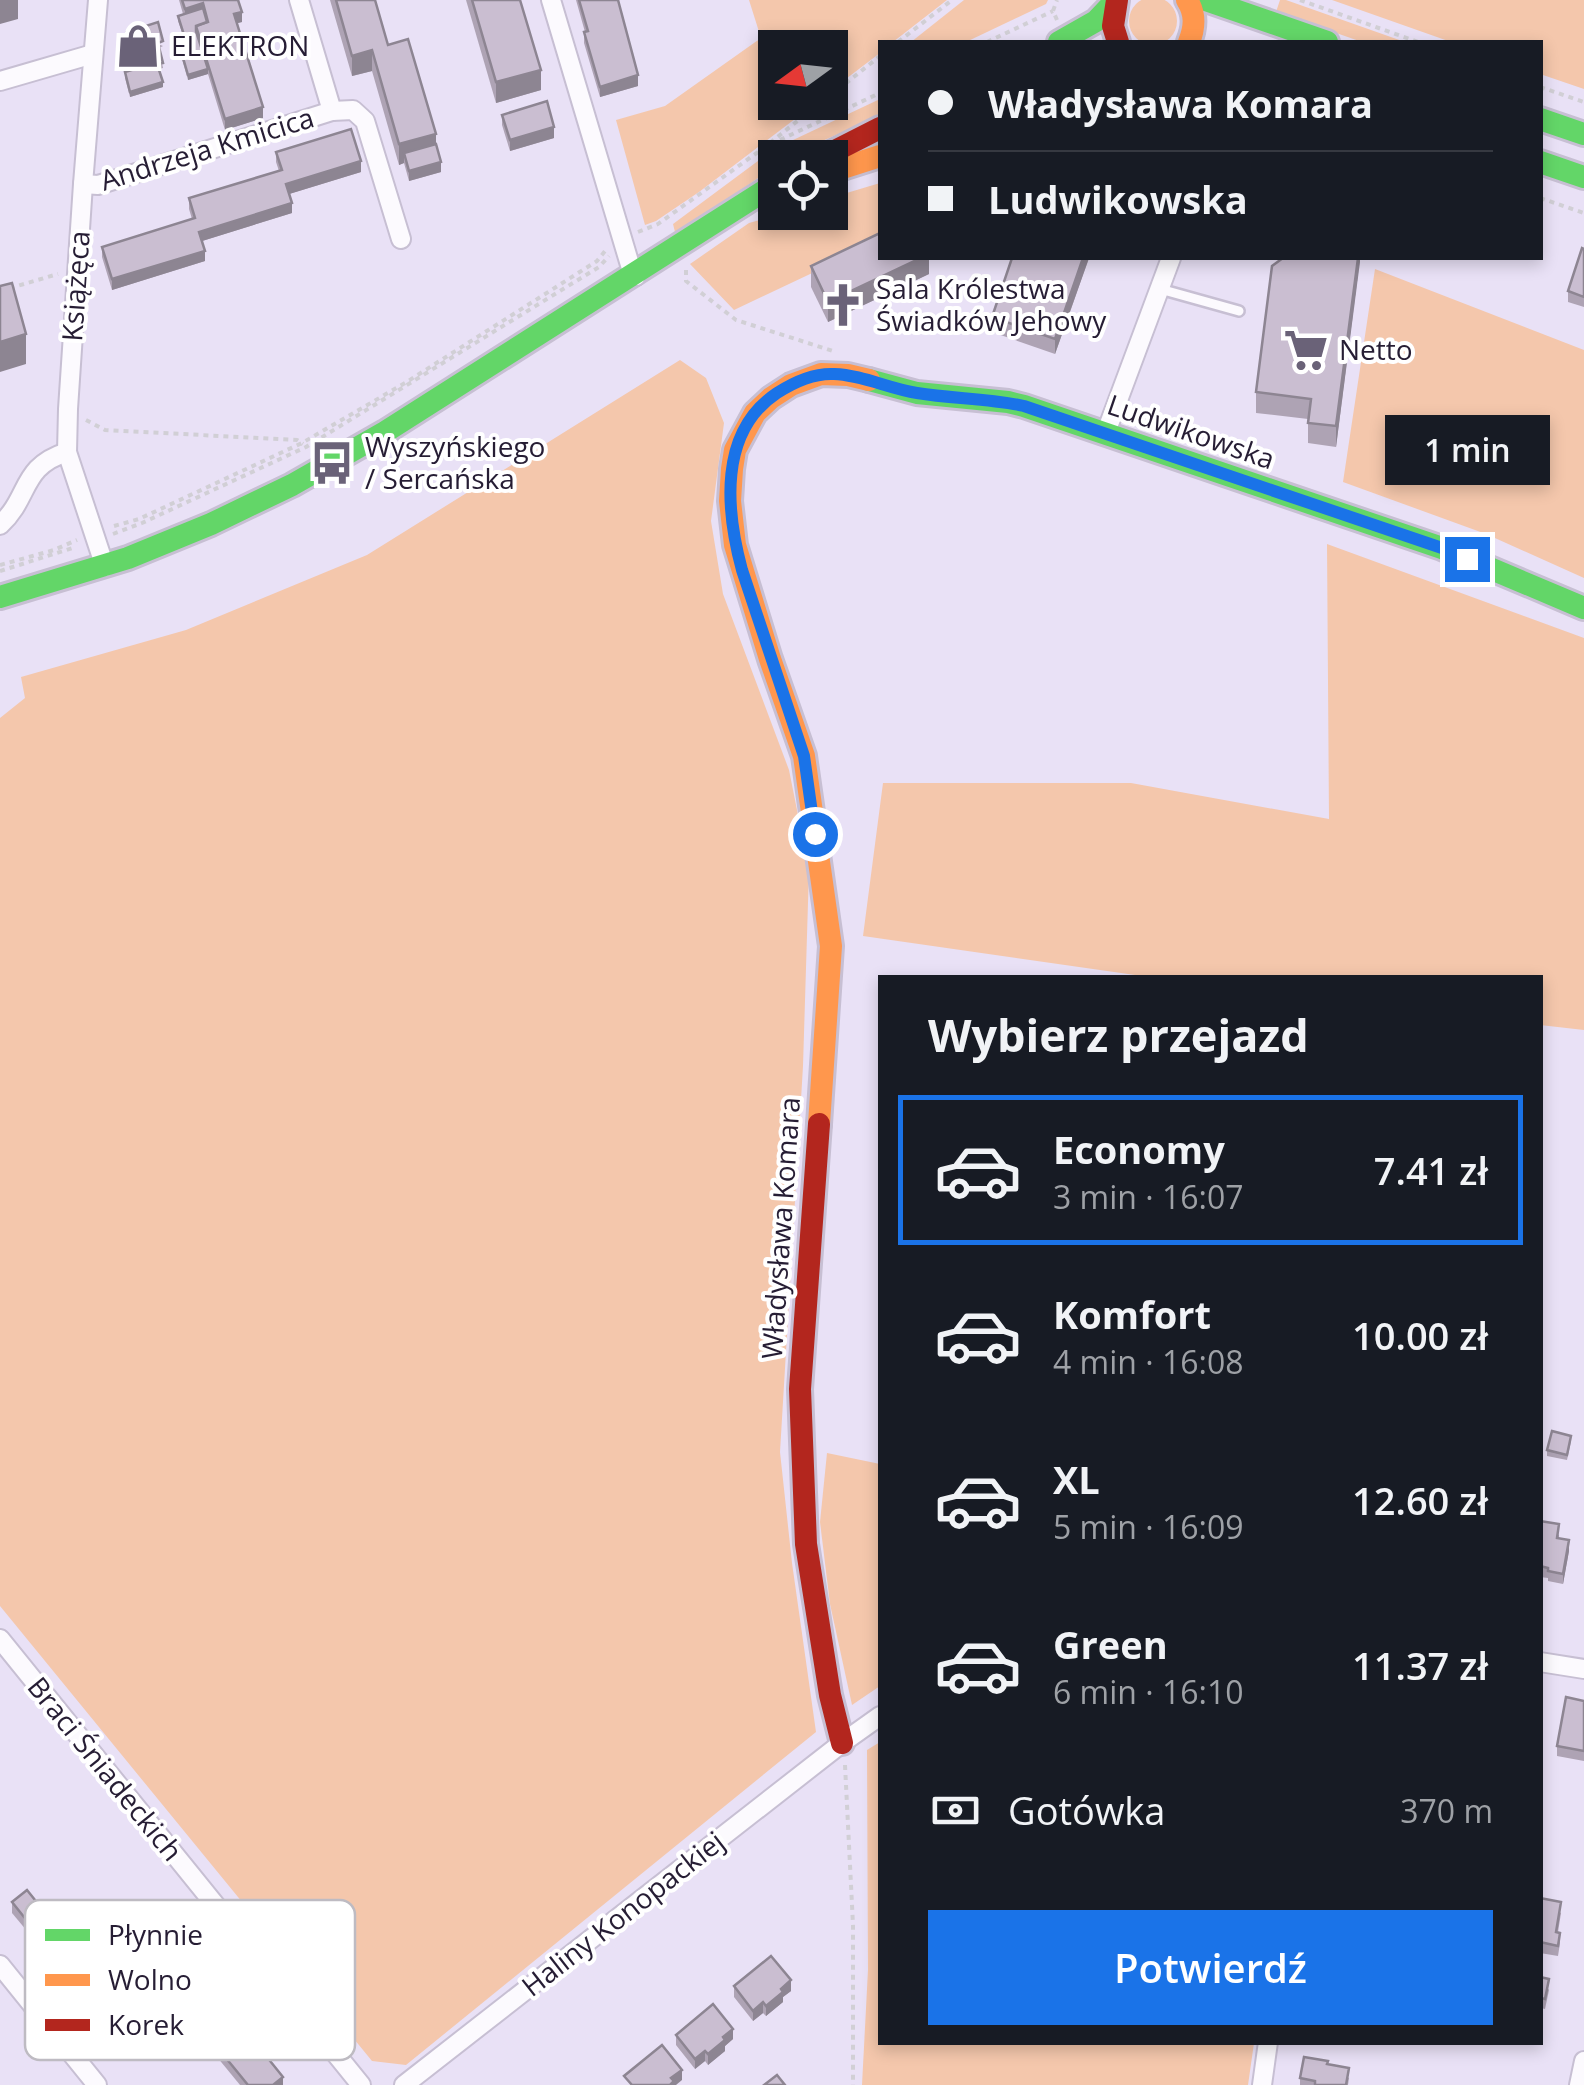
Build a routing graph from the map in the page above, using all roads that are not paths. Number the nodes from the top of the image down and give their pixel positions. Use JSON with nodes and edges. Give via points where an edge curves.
{"nodes":[{"id":1,"x":98,"y":0,"type":"edge"},
{"id":2,"x":299,"y":0,"type":"edge"},
{"id":3,"x":551,"y":0,"type":"edge"},
{"id":4,"x":1116,"y":0,"type":"edge"},
{"id":5,"x":1187,"y":0,"type":"edge"},
{"id":6,"x":1206,"y":0,"type":"edge"},
{"id":7,"x":1063,"y":40,"type":"edge"},
{"id":8,"x":1117,"y":40,"type":"edge"},
{"id":9,"x":1190,"y":40,"type":"edge"},
{"id":10,"x":1321,"y":40,"type":"edge"},
{"id":11,"x":93,"y":54,"type":"junction"},
{"id":12,"x":0,"y":81,"type":"edge"},
{"id":13,"x":332,"y":111,"type":"junction"},
{"id":14,"x":1543,"y":119,"type":"edge"},
{"id":15,"x":878,"y":129,"type":"edge"},
{"id":16,"x":1584,"y":134,"type":"edge"},
{"id":17,"x":848,"y":145,"type":"edge"},
{"id":18,"x":878,"y":157,"type":"edge"},
{"id":19,"x":1543,"y":163,"type":"edge"},
{"id":20,"x":848,"y":166,"type":"edge"},
{"id":21,"x":1584,"y":177,"type":"edge"},
{"id":22,"x":83,"y":184,"type":"junction"},
{"id":23,"x":758,"y":196,"type":"edge"},
{"id":24,"x":401,"y":239,"type":"dead end"},
{"id":25,"x":1170,"y":260,"type":"edge"},
{"id":26,"x":636,"y":276,"type":"junction"},
{"id":27,"x":1160,"y":289,"type":"junction"},
{"id":28,"x":1239,"y":311,"type":"dead end"},
{"id":29,"x":770,"y":398,"type":"joint"},
{"id":30,"x":1106,"y":435,"type":"junction"},
{"id":31,"x":67,"y":452,"type":"junction"},
{"id":32,"x":0,"y":525,"type":"edge"},
{"id":33,"x":105,"y":567,"type":"junction"},
{"id":34,"x":0,"y":598,"type":"edge"},
{"id":35,"x":1584,"y":608,"type":"edge"},
{"id":36,"x":0,"y":1640,"type":"edge"},
{"id":37,"x":1543,"y":1662,"type":"edge"},
{"id":38,"x":1584,"y":1669,"type":"edge"},
{"id":39,"x":878,"y":1717,"type":"edge"},
{"id":40,"x":842,"y":1743,"type":"junction"},
{"id":41,"x":211,"y":1900,"type":"edge"},
{"id":42,"x":0,"y":1965,"type":"edge"},
{"id":43,"x":25,"y":1996,"type":"edge"},
{"id":44,"x":1268,"y":2045,"type":"edge"},
{"id":45,"x":77,"y":2060,"type":"edge"},
{"id":46,"x":341,"y":2060,"type":"edge"},
{"id":47,"x":1584,"y":2061,"type":"edge"},
{"id":48,"x":97,"y":2085,"type":"edge"},
{"id":49,"x":361,"y":2085,"type":"edge"},
{"id":50,"x":404,"y":2085,"type":"edge"},
{"id":51,"x":1262,"y":2085,"type":"edge"},
{"id":52,"x":1579,"y":2085,"type":"edge"}],
"edges":[{"from":1,"to":11,"type":"street","name":"Książęca"},
{"from":2,"to":13,"type":"street"},
{"from":3,"to":26,"type":"street"},
{"from":4,"to":7,"type":"street"},
{"from":4,"to":8,"type":"street"},
{"from":5,"to":9,"type":"street","via":[[1194,18]]},
{"from":6,"to":10,"type":"street"},
{"from":11,"to":12,"type":"street"},
{"from":11,"to":22,"type":"street","name":"Książęca"},
{"from":13,"to":22,"type":"street","name":"Andrzeja Kmicica","via":[[98,186]]},
{"from":13,"to":24,"type":"street","via":[[353,110],[366,121]]},
{"from":14,"to":16,"type":"street"},
{"from":15,"to":17,"type":"street"},
{"from":18,"to":20,"type":"street"},
{"from":19,"to":21,"type":"street"},
{"from":22,"to":31,"type":"street","name":"Książęca"},
{"from":23,"to":26,"type":"street"},
{"from":25,"to":27,"type":"street"},
{"from":26,"to":33,"type":"street","via":[[332,463],[180,539]]},
{"from":27,"to":28,"type":"lane"},
{"from":27,"to":30,"type":"street"},
{"from":29,"to":30,"type":"street","name":"Ludwikowska","via":[[790,384],[834,374],[916,393],[1008,402]]},
{"from":29,"to":40,"type":"street","name":"Władysława Komara","via":[[736,450],[730,501],[740,562],[804,756],[831,946],[800,1390],[806,1544]]},
{"from":30,"to":35,"type":"street","name":"Ludwikowska","via":[[1442,548]]},
{"from":31,"to":32,"type":"street","via":[[34,470]]},
{"from":31,"to":33,"type":"street","name":"Książęca"},
{"from":33,"to":34,"type":"street"},
{"from":36,"to":41,"type":"street","name":"Braci Śniadeckich"},
{"from":37,"to":38,"type":"street"},
{"from":39,"to":40,"type":"street","name":"Haliny Konopackiej"},
{"from":40,"to":50,"type":"street","name":"Haliny Konopackiej"},
{"from":42,"to":43,"type":"street"},
{"from":44,"to":51,"type":"street"},
{"from":45,"to":48,"type":"street"},
{"from":46,"to":49,"type":"street","name":"Braci Śniadeckich"},
{"from":47,"to":52,"type":"street"}]}
